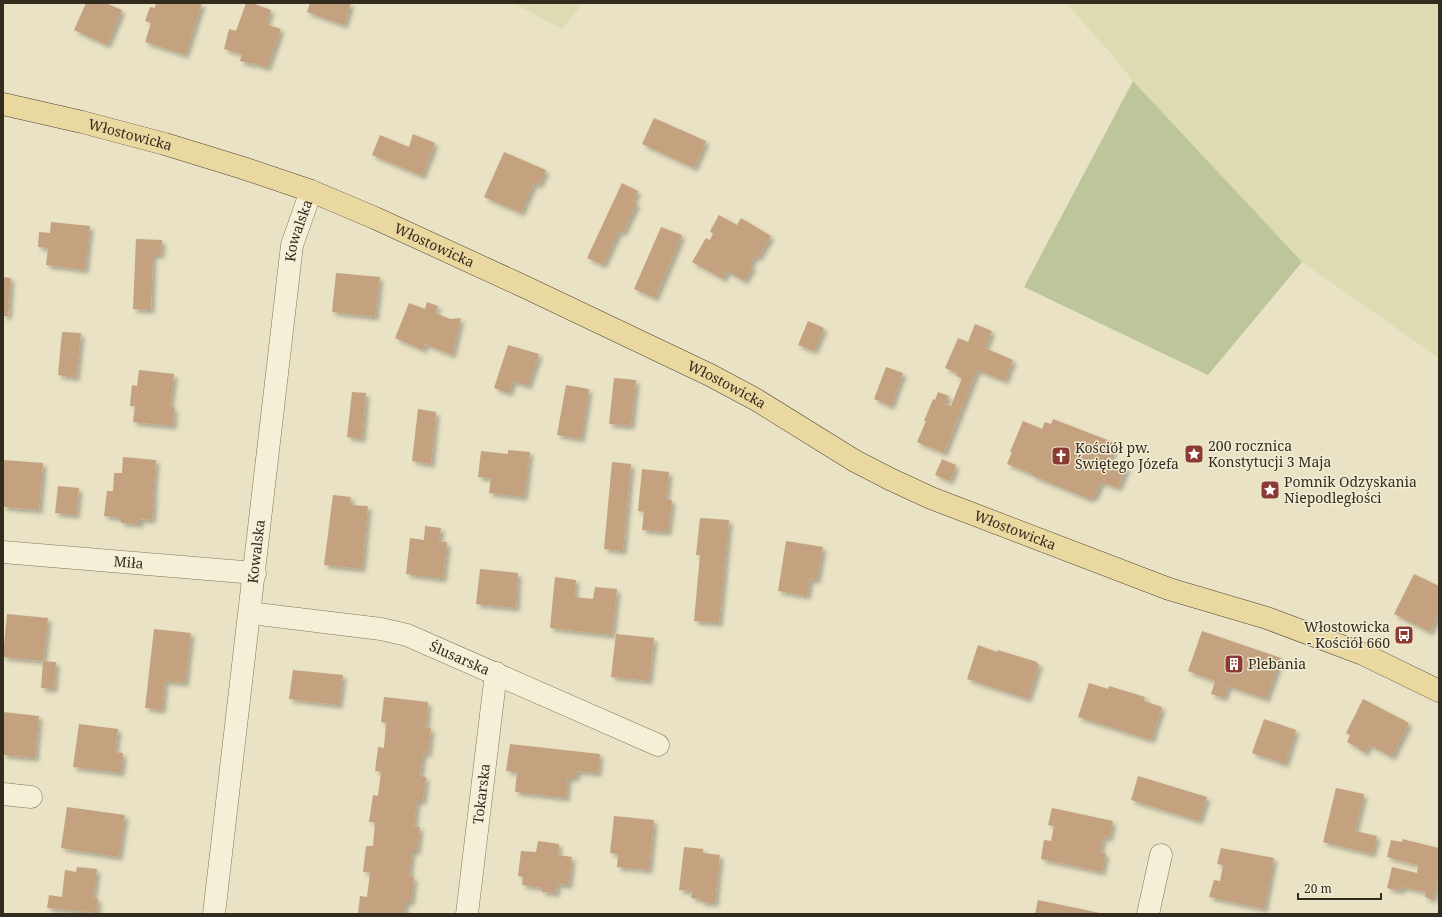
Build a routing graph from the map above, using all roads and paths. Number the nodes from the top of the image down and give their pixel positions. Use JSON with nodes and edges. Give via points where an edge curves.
{"nodes":[{"id":1,"x":3,"y":104,"type":"edge"},
{"id":2,"x":312,"y":191,"type":"junction"},
{"id":3,"x":3,"y":552,"type":"edge"},
{"id":4,"x":254,"y":573,"type":"junction"},
{"id":5,"x":250,"y":613,"type":"junction"},
{"id":6,"x":496,"y":673,"type":"junction"},
{"id":7,"x":1439,"y":691,"type":"edge"},
{"id":8,"x":658,"y":745,"type":"dead end"},
{"id":9,"x":3,"y":794,"type":"edge"},
{"id":10,"x":31,"y":797,"type":"dead end"},
{"id":11,"x":1161,"y":854,"type":"dead end"},
{"id":12,"x":214,"y":914,"type":"edge"},
{"id":13,"x":467,"y":914,"type":"edge"},
{"id":14,"x":1148,"y":914,"type":"edge"}],
"edges":[{"from":1,"to":2,"type":"main road","name":"Włostowicka","via":[[165,144]]},
{"from":2,"to":4,"type":"street","name":"Kowalska","via":[[292,245]]},
{"from":2,"to":7,"type":"main road","name":"Włostowicka","via":[[516,283],[710,375],[755,399],[848,457],[931,498],[1169,589],[1267,618],[1363,654]]},
{"from":3,"to":4,"type":"street","name":"Miła"},
{"from":4,"to":5,"type":"street","name":"Kowalska"},
{"from":5,"to":6,"type":"street","name":"Ślusarska","via":[[381,629],[407,635]]},
{"from":5,"to":12,"type":"street","name":"Kowalska"},
{"from":6,"to":8,"type":"street","name":"Ślusarska"},
{"from":6,"to":13,"type":"street","name":"Tokarska"},
{"from":9,"to":10,"type":"street"},
{"from":11,"to":14,"type":"street"}]}
